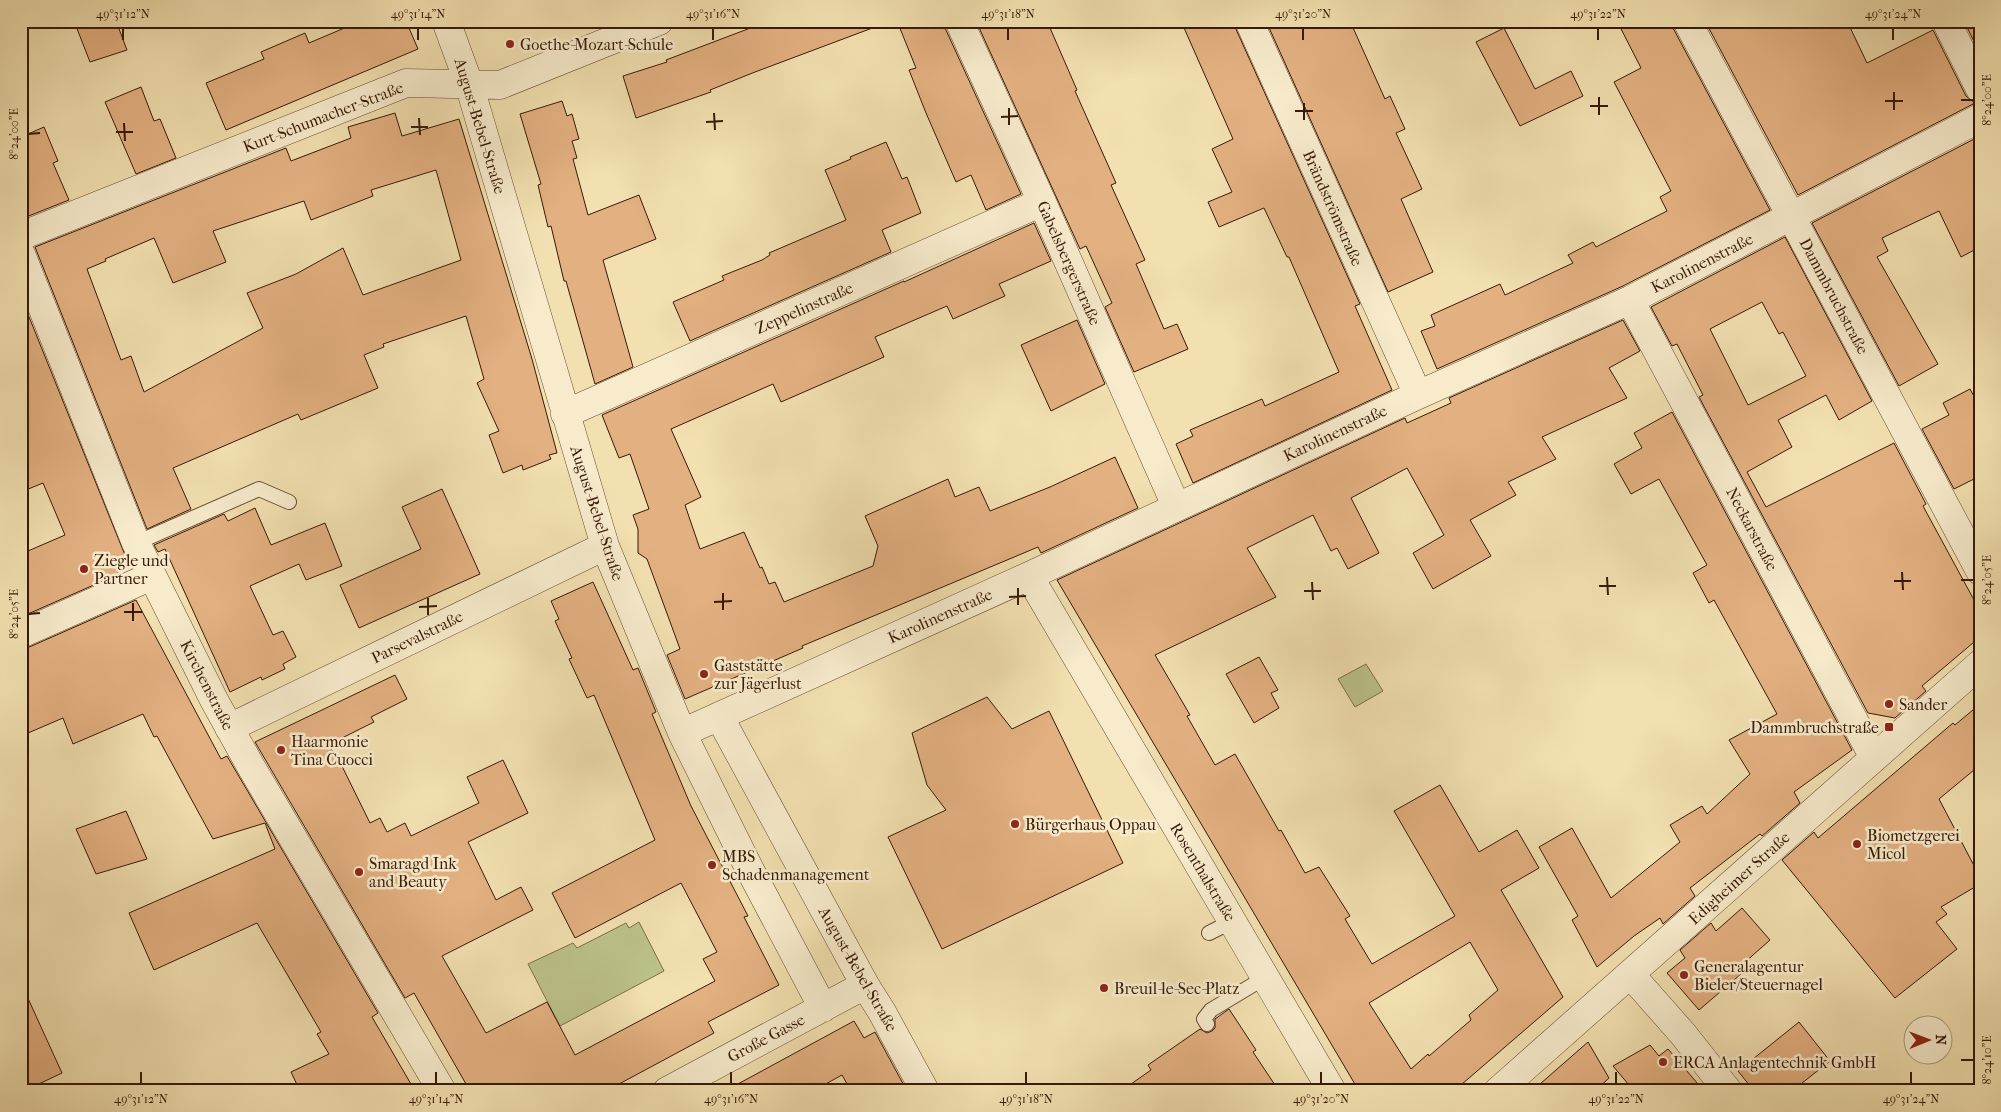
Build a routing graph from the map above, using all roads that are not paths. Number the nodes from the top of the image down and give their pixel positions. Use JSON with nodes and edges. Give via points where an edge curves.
{"nodes":[{"id":1,"x":446,"y":21,"type":"edge"},
{"id":2,"x":659,"y":21,"type":"edge"},
{"id":3,"x":959,"y":21,"type":"edge"},
{"id":4,"x":1249,"y":21,"type":"edge"},
{"id":5,"x":1687,"y":21,"type":"edge"},
{"id":6,"x":1946,"y":21,"type":"edge"},
{"id":7,"x":469,"y":84,"type":"junction"},
{"id":8,"x":1980,"y":89,"type":"edge"},
{"id":9,"x":1980,"y":118,"type":"edge"},
{"id":10,"x":1042,"y":202,"type":"junction"},
{"id":11,"x":1792,"y":216,"type":"junction"},
{"id":12,"x":21,"y":236,"type":"edge"},
{"id":13,"x":21,"y":254,"type":"edge"},
{"id":14,"x":1630,"y":300,"type":"junction"},
{"id":15,"x":1418,"y":395,"type":"junction"},
{"id":16,"x":566,"y":414,"type":"junction"},
{"id":17,"x":289,"y":502,"type":"dead end"},
{"id":18,"x":1176,"y":506,"type":"junction"},
{"id":19,"x":136,"y":543,"type":"junction"},
{"id":20,"x":605,"y":546,"type":"junction"},
{"id":21,"x":1980,"y":571,"type":"edge"},
{"id":22,"x":152,"y":576,"type":"junction"},
{"id":23,"x":1029,"y":576,"type":"junction"},
{"id":24,"x":21,"y":634,"type":"edge"},
{"id":25,"x":1980,"y":664,"type":"edge"},
{"id":26,"x":719,"y":716,"type":"junction"},
{"id":27,"x":229,"y":728,"type":"junction"},
{"id":28,"x":682,"y":733,"type":"junction"},
{"id":29,"x":1874,"y":758,"type":"junction"},
{"id":30,"x":1233,"y":921,"type":"junction"},
{"id":31,"x":1208,"y":933,"type":"dead end"},
{"id":32,"x":1630,"y":974,"type":"junction"},
{"id":33,"x":1266,"y":977,"type":"junction"},
{"id":34,"x":865,"y":985,"type":"junction"},
{"id":35,"x":823,"y":1008,"type":"junction"},
{"id":36,"x":1207,"y":1024,"type":"dead end"},
{"id":37,"x":442,"y":1091,"type":"edge"},
{"id":38,"x":667,"y":1091,"type":"edge"},
{"id":39,"x":925,"y":1091,"type":"edge"},
{"id":40,"x":1332,"y":1091,"type":"edge"},
{"id":41,"x":1498,"y":1091,"type":"edge"},
{"id":42,"x":1728,"y":1091,"type":"edge"}],
"edges":[{"from":1,"to":7,"type":"street","name":"August-Bebel-Straße"},
{"from":2,"to":7,"type":"street","name":"Kurt-Schumacher-Straße","via":[[510,82],[500,85]]},
{"from":3,"to":10,"type":"street","name":"Gabelsbergerstraße"},
{"from":4,"to":15,"type":"street","name":"Brändströmstraße"},
{"from":5,"to":11,"type":"street","name":"Dammbruchstraße"},
{"from":6,"to":8,"type":"street"},
{"from":7,"to":12,"type":"street","name":"Kurt-Schumacher-Straße","via":[[406,83]]},
{"from":7,"to":16,"type":"street","name":"August-Bebel-Straße"},
{"from":9,"to":11,"type":"street","name":"Karolinenstraße"},
{"from":10,"to":16,"type":"street","name":"Zeppelinstraße"},
{"from":10,"to":18,"type":"street","name":"Gabelsbergerstraße"},
{"from":11,"to":14,"type":"street","name":"Karolinenstraße"},
{"from":11,"to":21,"type":"street","name":"Dammbruchstraße"},
{"from":13,"to":19,"type":"street","name":"Kirchenstraße"},
{"from":14,"to":15,"type":"street","name":"Karolinenstraße"},
{"from":14,"to":29,"type":"street","name":"Neckarstraße"},
{"from":15,"to":18,"type":"street","name":"Karolinenstraße"},
{"from":16,"to":20,"type":"street","name":"August-Bebel-Straße"},
{"from":17,"to":19,"type":"lane","via":[[259,489]]},
{"from":18,"to":23,"type":"street","name":"Karolinenstraße"},
{"from":19,"to":22,"type":"street","name":"Kirchenstraße"},
{"from":20,"to":27,"type":"street","name":"Parsevalstraße"},
{"from":20,"to":28,"type":"street","name":"August-Bebel-Straße"},
{"from":22,"to":24,"type":"street"},
{"from":22,"to":27,"type":"street","name":"Kirchenstraße"},
{"from":23,"to":26,"type":"street","name":"Karolinenstraße"},
{"from":23,"to":30,"type":"street","name":"Rosenthalstraße"},
{"from":25,"to":29,"type":"street","name":"Edigheimer Straße"},
{"from":26,"to":28,"type":"street","name":"Karolinenstraße"},
{"from":26,"to":34,"type":"street","name":"August-Bebel-Straße"},
{"from":27,"to":37,"type":"street","name":"Kirchenstraße"},
{"from":28,"to":35,"type":"street","name":"August-Bebel-Straße"},
{"from":29,"to":32,"type":"street","name":"Edigheimer Straße"},
{"from":30,"to":31,"type":"lane"},
{"from":30,"to":33,"type":"street","name":"Rosenthalstraße"},
{"from":32,"to":41,"type":"street","name":"Edigheimer Straße"},
{"from":32,"to":42,"type":"street"},
{"from":33,"to":36,"type":"lane","via":[[1212,1010],[1204,1019]]},
{"from":33,"to":40,"type":"street","name":"Rosenthalstraße"},
{"from":34,"to":35,"type":"street","name":"Große Gasse"},
{"from":34,"to":39,"type":"street","name":"August-Bebel-Straße"},
{"from":35,"to":38,"type":"street","name":"Große Gasse"}]}
